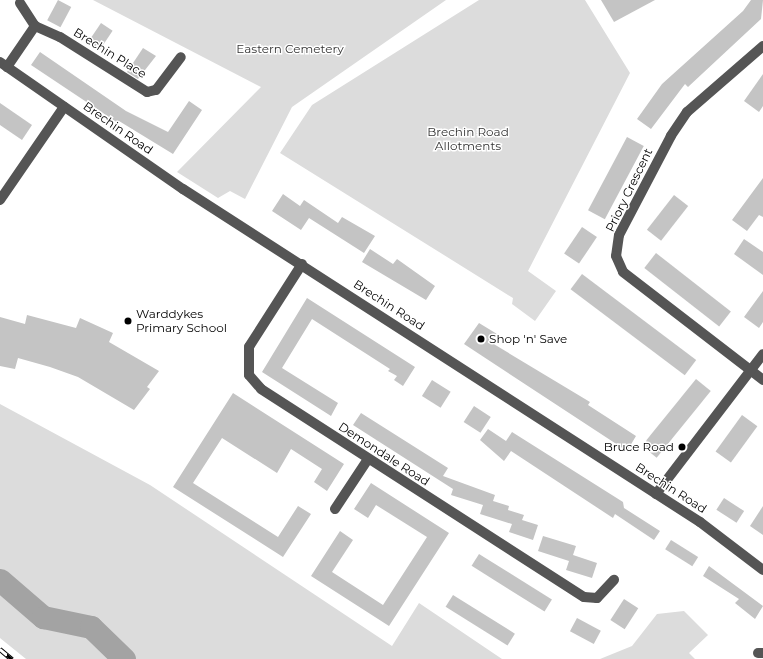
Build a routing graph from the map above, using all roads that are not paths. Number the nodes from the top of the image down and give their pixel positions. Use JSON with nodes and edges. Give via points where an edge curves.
{"nodes":[{"id":1,"x":20,"y":3,"type":"dead end"},
{"id":2,"x":35,"y":26,"type":"junction"},
{"id":3,"x":763,"y":46,"type":"edge"},
{"id":4,"x":181,"y":57,"type":"dead end"},
{"id":5,"x":3,"y":64,"type":"edge"},
{"id":6,"x":64,"y":106,"type":"junction"},
{"id":7,"x":0,"y":200,"type":"edge"},
{"id":8,"x":302,"y":264,"type":"junction"},
{"id":9,"x":763,"y":354,"type":"edge"},
{"id":10,"x":750,"y":371,"type":"junction"},
{"id":11,"x":763,"y":380,"type":"edge"},
{"id":12,"x":368,"y":459,"type":"junction"},
{"id":13,"x":656,"y":494,"type":"junction"},
{"id":14,"x":335,"y":509,"type":"dead end"},
{"id":15,"x":763,"y":570,"type":"edge"},
{"id":16,"x":614,"y":580,"type":"dead end"}],
"edges":[{"from":1,"to":2,"type":"street"},
{"from":2,"to":4,"type":"street","name":"Brechin Place","via":[[60,37],[147,92],[156,90]]},
{"from":2,"to":5,"type":"street"},
{"from":3,"to":10,"type":"street","name":"Priory Crescent","via":[[683,118],[619,235],[616,256],[622,272]]},
{"from":5,"to":6,"type":"street","name":"Brechin Road"},
{"from":6,"to":7,"type":"street"},
{"from":6,"to":8,"type":"street","name":"Brechin Road","via":[[183,189]]},
{"from":8,"to":12,"type":"street","name":"Demondale Road","via":[[249,347],[249,375],[261,389]]},
{"from":8,"to":13,"type":"street","name":"Brechin Road"},
{"from":9,"to":10,"type":"street"},
{"from":10,"to":11,"type":"street","name":"Priory Crescent"},
{"from":10,"to":13,"type":"street"},
{"from":12,"to":14,"type":"street"},
{"from":12,"to":16,"type":"street","name":"Demondale Road","via":[[584,597],[596,598]]},
{"from":13,"to":15,"type":"street","name":"Brechin Road"}]}
